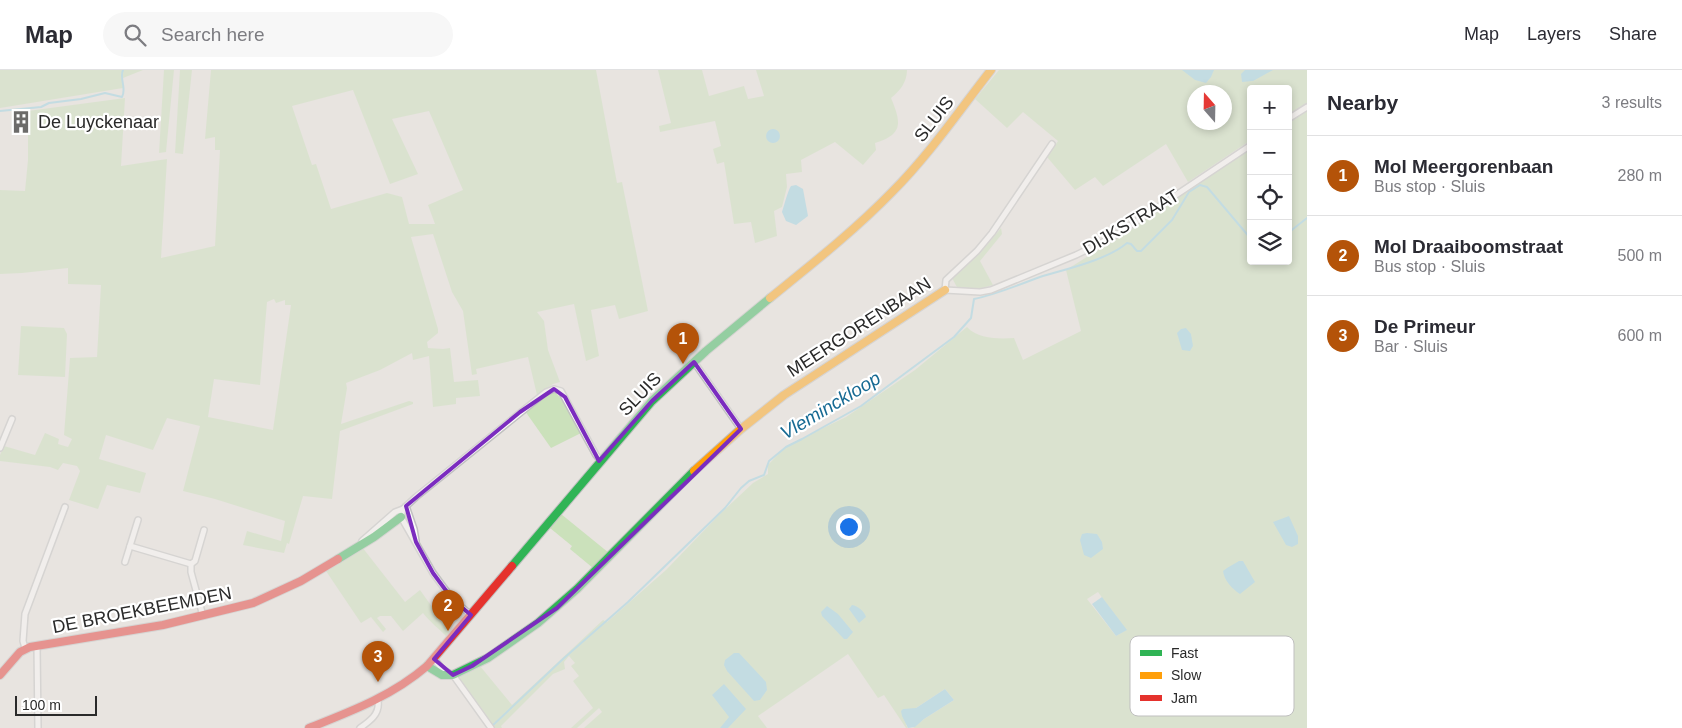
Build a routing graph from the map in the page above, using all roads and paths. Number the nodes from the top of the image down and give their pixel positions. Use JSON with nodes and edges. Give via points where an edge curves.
{"nodes":[{"id":1,"x":991,"y":70,"type":"edge"},
{"id":2,"x":1307,"y":106,"type":"edge"},
{"id":3,"x":1292,"y":116,"type":"edge"},
{"id":4,"x":1052,"y":144,"type":"dead end"},
{"id":5,"x":1247,"y":148,"type":"edge"},
{"id":6,"x":945,"y":290,"type":"junction"},
{"id":7,"x":694,"y":362,"type":"junction"},
{"id":8,"x":12,"y":419,"type":"dead end"},
{"id":9,"x":741,"y":429,"type":"junction"},
{"id":10,"x":0,"y":448,"type":"edge"},
{"id":11,"x":600,"y":460,"type":"junction"},
{"id":12,"x":65,"y":507,"type":"dead end"},
{"id":13,"x":403,"y":511,"type":"junction"},
{"id":14,"x":138,"y":520,"type":"dead end"},
{"id":15,"x":204,"y":530,"type":"dead end"},
{"id":16,"x":416,"y":542,"type":"junction"},
{"id":17,"x":130,"y":546,"type":"junction"},
{"id":18,"x":125,"y":562,"type":"dead end"},
{"id":19,"x":190,"y":564,"type":"junction"},
{"id":20,"x":471,"y":615,"type":"junction"},
{"id":21,"x":203,"y":616,"type":"junction"},
{"id":22,"x":38,"y":646,"type":"junction"},
{"id":23,"x":25,"y":648,"type":"junction"},
{"id":24,"x":434,"y":658,"type":"junction"},
{"id":25,"x":427,"y":666,"type":"junction"},
{"id":26,"x":0,"y":675,"type":"edge"},
{"id":27,"x":453,"y":675,"type":"junction"},
{"id":28,"x":378,"y":701,"type":"junction"},
{"id":29,"x":38,"y":728,"type":"edge"},
{"id":30,"x":309,"y":728,"type":"edge"},
{"id":31,"x":360,"y":728,"type":"edge"},
{"id":32,"x":491,"y":728,"type":"edge"}],
"edges":[{"from":1,"to":7,"type":"street","name":"SLUIS","via":[[924,156],[886,198]]},
{"from":2,"to":3,"type":"street"},
{"from":4,"to":6,"type":"street","name":"MEERGORENBAAN","via":[[992,234],[946,280]]},
{"from":5,"to":6,"type":"street","name":"DIJKSTRAAT","via":[[1097,245],[991,290]]},
{"from":6,"to":9,"type":"street","name":"MEERGORENBAAN","via":[[784,394]]},
{"from":7,"to":9,"type":"street"},
{"from":7,"to":11,"type":"street","name":"SLUIS","via":[[652,401]]},
{"from":8,"to":10,"type":"street"},
{"from":9,"to":27,"type":"street","name":"MEERGORENBAAN","via":[[557,608],[488,658]]},
{"from":11,"to":13,"type":"street","via":[[561,391],[554,389],[520,412]]},
{"from":11,"to":20,"type":"street","name":"SLUIS"},
{"from":12,"to":23,"type":"street","via":[[25,614]]},
{"from":13,"to":16,"type":"street"},
{"from":13,"to":16,"type":"street","via":[[414,529]]},
{"from":13,"to":21,"type":"street","name":"DE BROEKBEEMDEN","via":[[374,537],[301,582],[253,603]]},
{"from":14,"to":17,"type":"street"},
{"from":15,"to":19,"type":"street","via":[[195,561]]},
{"from":16,"to":20,"type":"street","via":[[453,600]]},
{"from":17,"to":18,"type":"street"},
{"from":17,"to":19,"type":"street"},
{"from":19,"to":21,"type":"street"},
{"from":20,"to":24,"type":"street","name":"SLUIS"},
{"from":21,"to":22,"type":"street","name":"DE BROEKBEEMDEN"},
{"from":22,"to":23,"type":"street","name":"DE BROEKBEEMDEN"},
{"from":22,"to":29,"type":"street","name":"DE BROEKBEEMDEN"},
{"from":23,"to":26,"type":"street"},
{"from":24,"to":25,"type":"street","name":"SLUIS"},
{"from":24,"to":27,"type":"street"},
{"from":25,"to":27,"type":"street","via":[[442,675]]},
{"from":25,"to":28,"type":"street","name":"SLUIS","via":[[401,688]]},
{"from":27,"to":32,"type":"street"},
{"from":28,"to":30,"type":"street","name":"SLUIS"},
{"from":28,"to":31,"type":"street","via":[[376,714]]}]}
